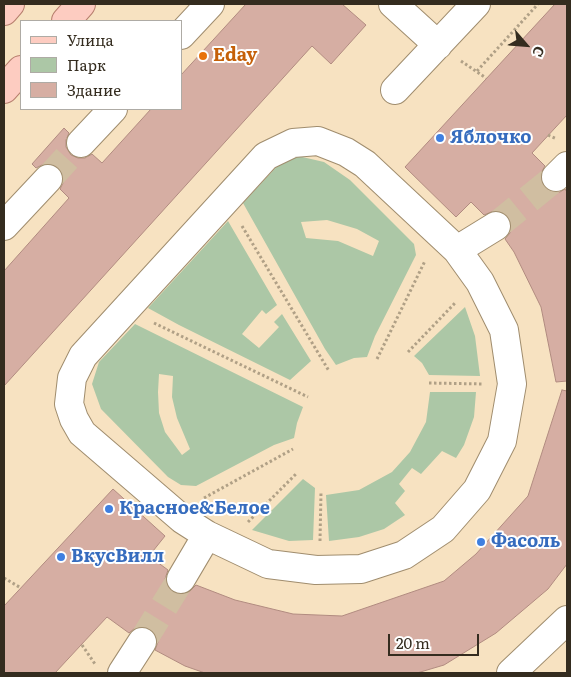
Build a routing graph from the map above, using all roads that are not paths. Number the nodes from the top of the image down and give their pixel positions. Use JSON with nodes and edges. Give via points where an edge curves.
{"nodes":[{"id":1,"x":10,"y":4,"type":"edge"},
{"id":2,"x":82,"y":4,"type":"edge"},
{"id":3,"x":210,"y":4,"type":"edge"},
{"id":4,"x":393,"y":4,"type":"edge"},
{"id":5,"x":476,"y":4,"type":"edge"},
{"id":6,"x":4,"y":11,"type":"edge"},
{"id":7,"x":67,"y":20,"type":"edge"},
{"id":8,"x":182,"y":34,"type":"edge"},
{"id":9,"x":438,"y":45,"type":"junction"},
{"id":10,"x":20,"y":71,"type":"edge"},
{"id":11,"x":4,"y":90,"type":"edge"},
{"id":12,"x":394,"y":90,"type":"dead end"},
{"id":13,"x":112,"y":110,"type":"edge"},
{"id":14,"x":81,"y":143,"type":"tunnel mouth"},
{"id":15,"x":48,"y":179,"type":"tunnel mouth"},
{"id":16,"x":4,"y":226,"type":"edge"},
{"id":17,"x":496,"y":226,"type":"tunnel mouth"},
{"id":18,"x":457,"y":250,"type":"junction"},
{"id":19,"x":207,"y":535,"type":"junction"},
{"id":20,"x":181,"y":579,"type":"tunnel mouth"},
{"id":21,"x":567,"y":620,"type":"edge"},
{"id":22,"x":142,"y":642,"type":"tunnel mouth"},
{"id":23,"x":122,"y":673,"type":"edge"},
{"id":24,"x":511,"y":673,"type":"edge"}],
"edges":[{"from":1,"to":6,"type":"main road"},
{"from":2,"to":7,"type":"main road"},
{"from":3,"to":8,"type":"lane"},
{"from":4,"to":9,"type":"lane"},
{"from":5,"to":9,"type":"lane"},
{"from":9,"to":12,"type":"lane"},
{"from":10,"to":11,"type":"main road"},
{"from":13,"to":14,"type":"lane"},
{"from":15,"to":16,"type":"lane"},
{"from":17,"to":18,"type":"lane"},
{"from":18,"to":19,"type":"lane","via":[[480,282],[504,330],[512,384],[502,442],[478,490],[443,529],[404,555],[361,569],[316,570],[268,564]]},
{"from":18,"to":19,"type":"lane","via":[[365,164],[318,141],[293,143],[266,156],[83,356],[72,378],[69,404],[82,433],[182,520]]},
{"from":19,"to":20,"type":"lane"},
{"from":21,"to":24,"type":"lane"},
{"from":22,"to":23,"type":"lane"}]}
